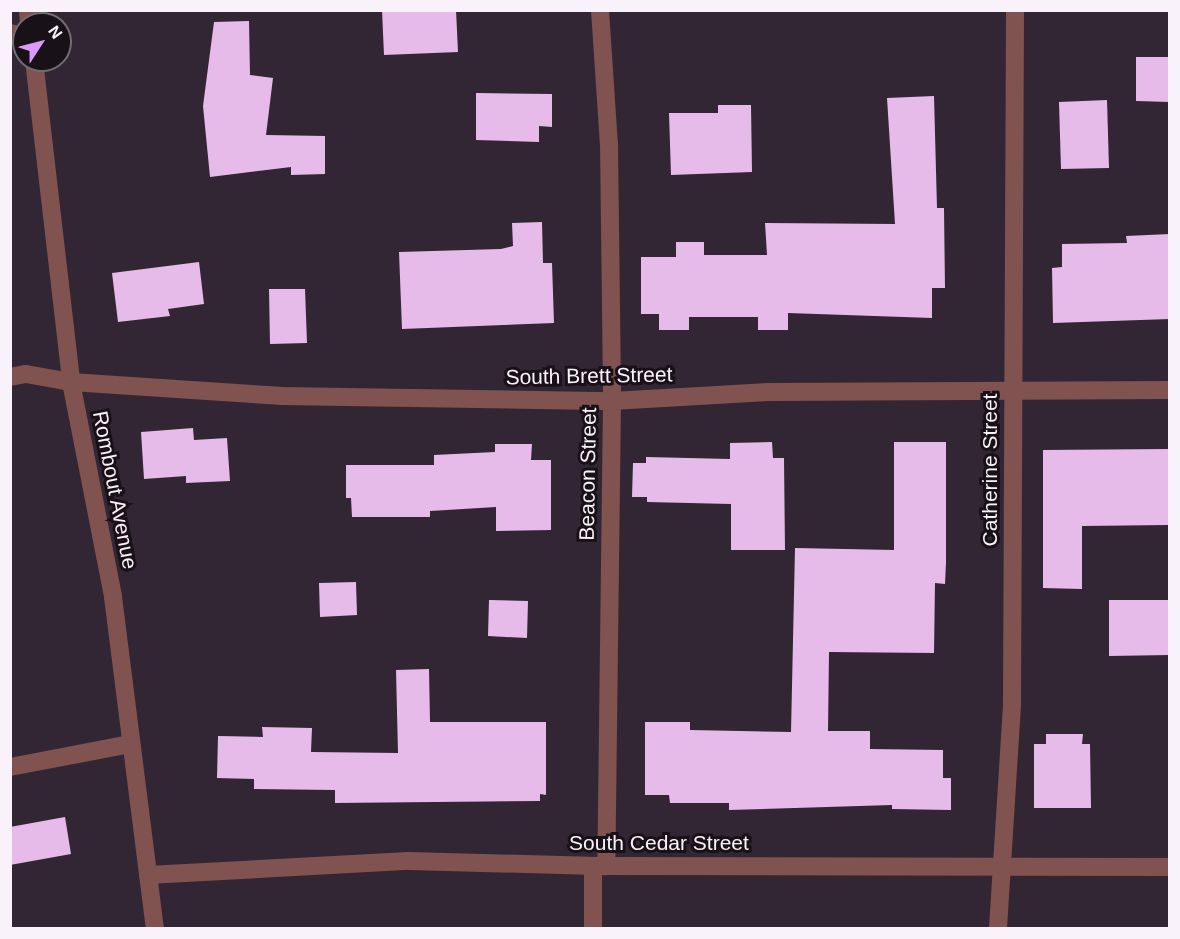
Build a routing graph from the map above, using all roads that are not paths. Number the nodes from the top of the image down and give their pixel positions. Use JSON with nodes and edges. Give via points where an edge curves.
{"nodes":[{"id":1,"x":600,"y":10,"type":"edge"},
{"id":2,"x":1015,"y":10,"type":"edge"},
{"id":3,"x":35,"y":72,"type":"edge"},
{"id":4,"x":10,"y":377,"type":"edge"},
{"id":5,"x":71,"y":382,"type":"junction"},
{"id":6,"x":1013,"y":388,"type":"junction"},
{"id":7,"x":1170,"y":390,"type":"edge"},
{"id":8,"x":612,"y":401,"type":"junction"},
{"id":9,"x":130,"y":744,"type":"junction"},
{"id":10,"x":10,"y":767,"type":"edge"},
{"id":11,"x":599,"y":866,"type":"junction"},
{"id":12,"x":1000,"y":866,"type":"junction"},
{"id":13,"x":1170,"y":867,"type":"edge"},
{"id":14,"x":148,"y":875,"type":"junction"},
{"id":15,"x":155,"y":928,"type":"edge"},
{"id":16,"x":593,"y":928,"type":"edge"},
{"id":17,"x":998,"y":928,"type":"edge"}],
"edges":[{"from":1,"to":8,"type":"street","name":"Beacon Street","via":[[609,144]]},
{"from":2,"to":6,"type":"street","name":"Catherine Street"},
{"from":3,"to":5,"type":"street","name":"Rombout Avenue"},
{"from":4,"to":5,"type":"street","name":"South Brett Street","via":[[26,374]]},
{"from":5,"to":8,"type":"street","name":"South Brett Street","via":[[280,396]]},
{"from":5,"to":9,"type":"street","name":"Rombout Avenue","via":[[112,597]]},
{"from":6,"to":7,"type":"street","name":"South Brett Street"},
{"from":6,"to":8,"type":"street","name":"South Brett Street","via":[[770,392]]},
{"from":6,"to":12,"type":"street","name":"Catherine Street","via":[[1012,703]]},
{"from":8,"to":11,"type":"street","name":"Beacon Street"},
{"from":9,"to":10,"type":"street"},
{"from":9,"to":14,"type":"street","name":"Rombout Avenue"},
{"from":11,"to":12,"type":"street","name":"South Cedar Street"},
{"from":11,"to":14,"type":"street","name":"South Cedar Street","via":[[409,861]]},
{"from":11,"to":16,"type":"street","name":"Beacon Street"},
{"from":12,"to":13,"type":"street","name":"South Cedar Street"},
{"from":12,"to":17,"type":"street","name":"Catherine Street"},
{"from":14,"to":15,"type":"street","name":"Rombout Avenue"}]}
